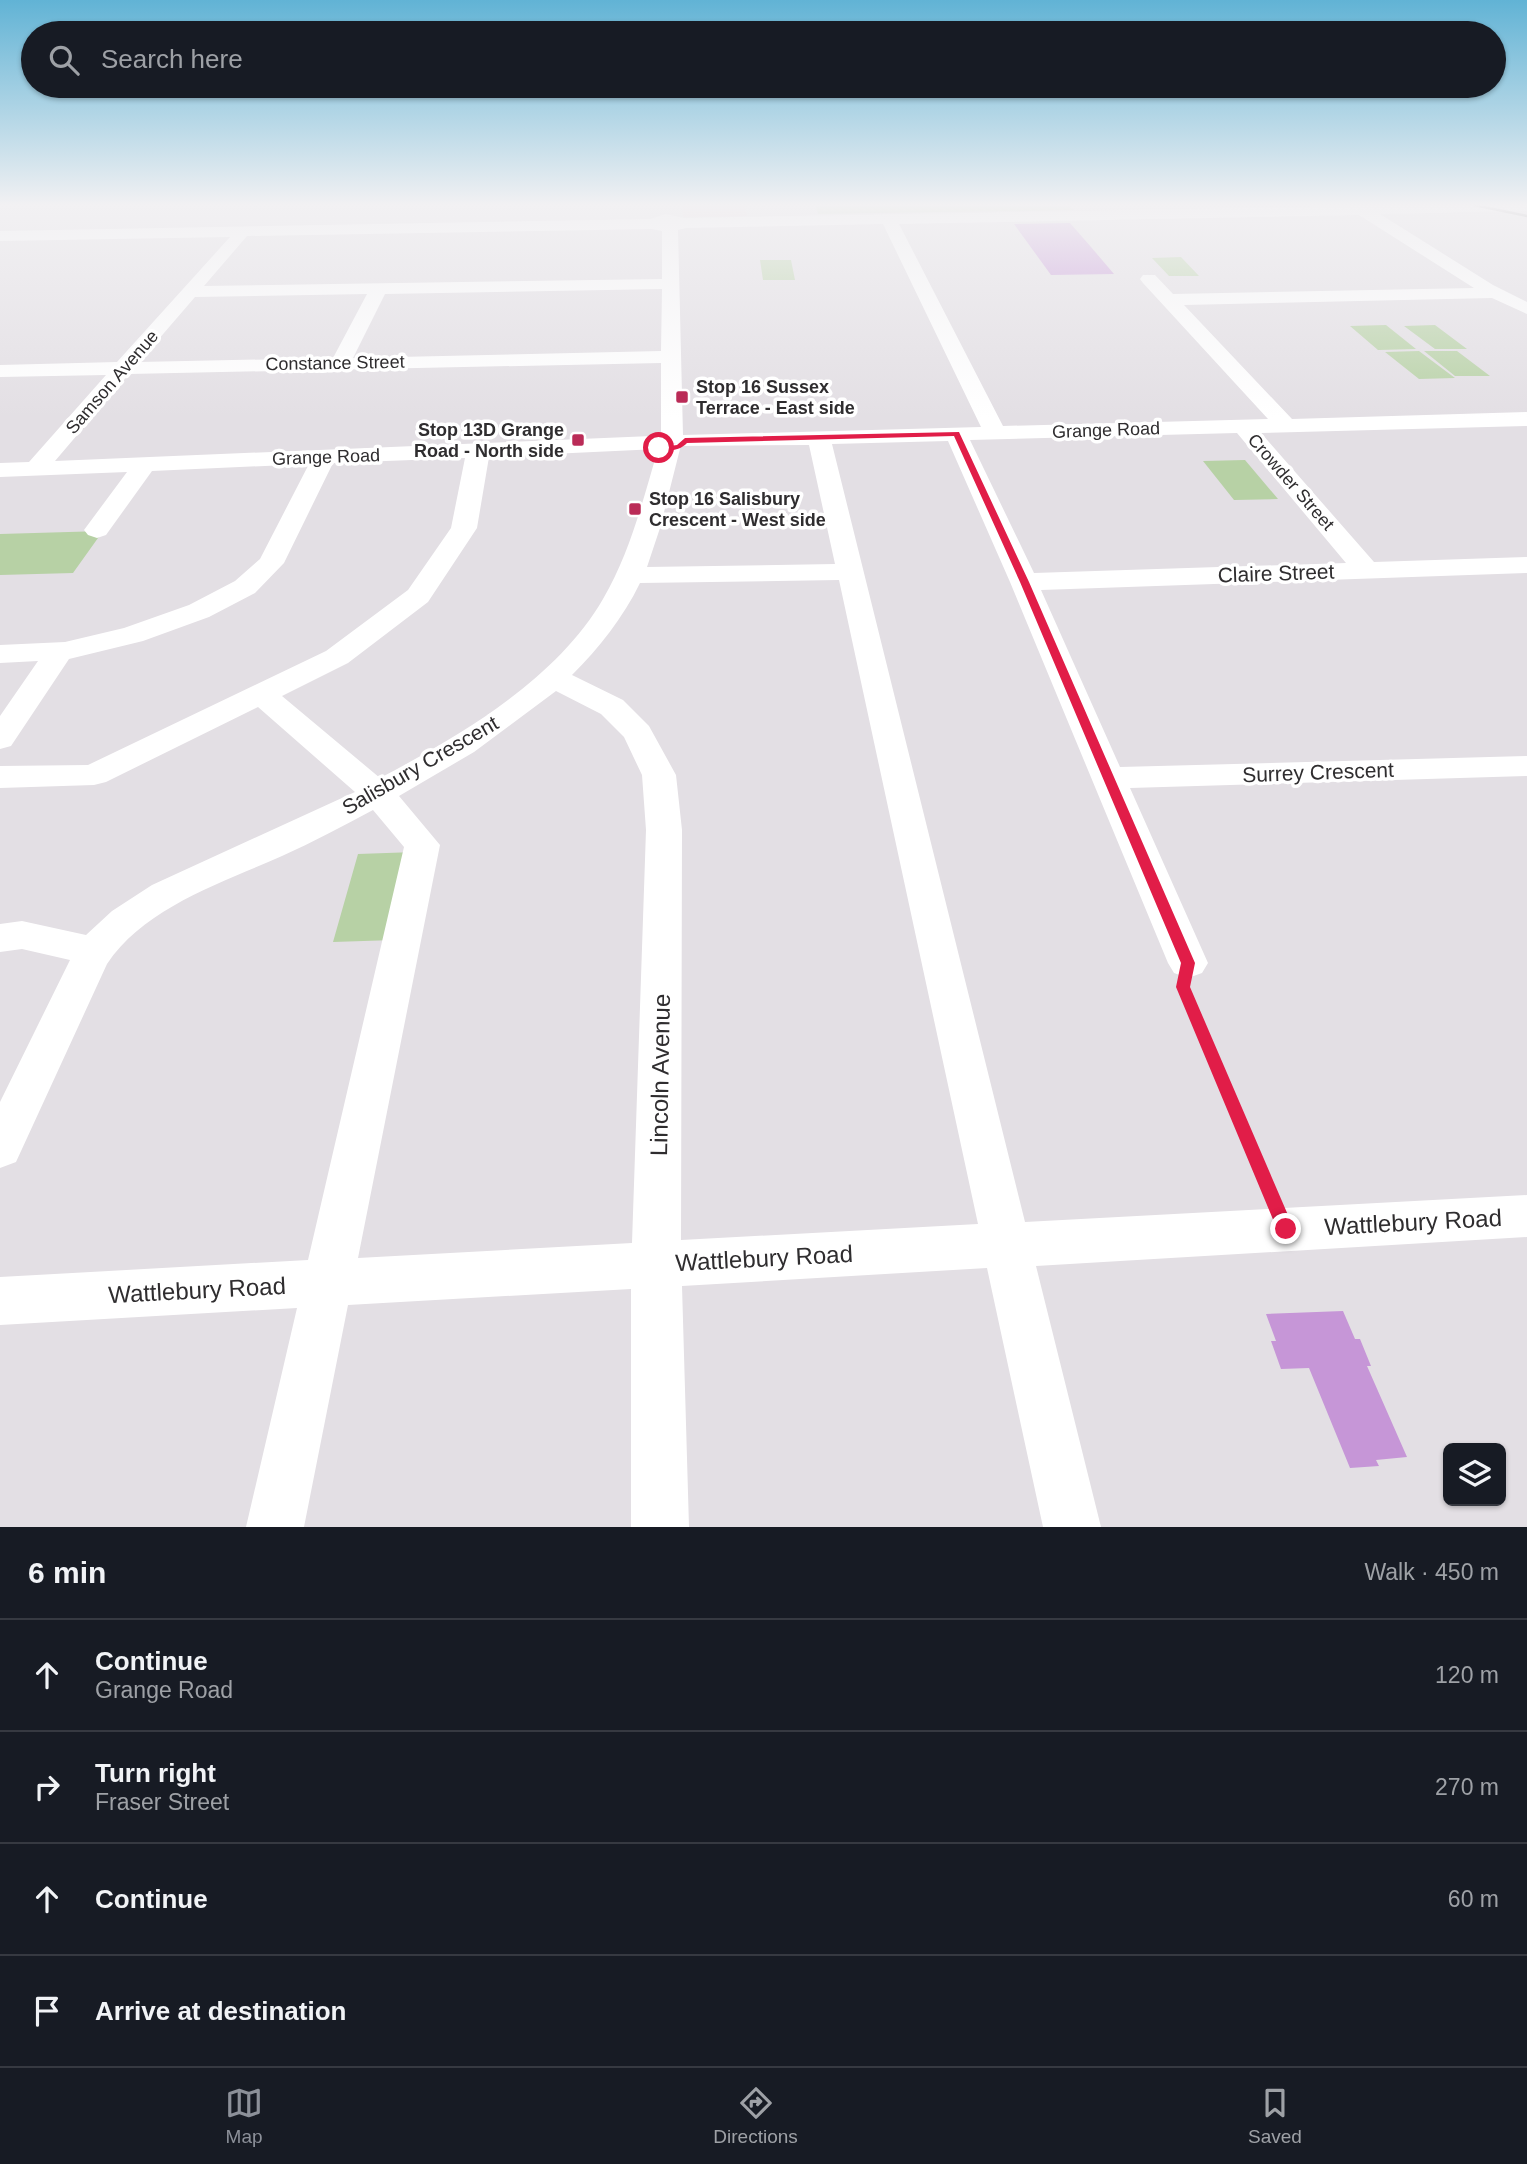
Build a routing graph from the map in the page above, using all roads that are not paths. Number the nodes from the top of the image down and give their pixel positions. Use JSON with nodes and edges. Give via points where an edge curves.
{"nodes":[{"id":1,"x":204,"y":276,"type":"edge"},
{"id":2,"x":670,"y":276,"type":"edge"},
{"id":3,"x":917,"y":276,"type":"edge"},
{"id":4,"x":1469,"y":276,"type":"edge"},
{"id":5,"x":1149,"y":279,"type":"dead end"},
{"id":6,"x":670,"y":284,"type":"junction"},
{"id":7,"x":1527,"y":288,"type":"edge"},
{"id":8,"x":379,"y":289,"type":"junction"},
{"id":9,"x":1493,"y":291,"type":"junction"},
{"id":10,"x":191,"y":292,"type":"junction"},
{"id":11,"x":1168,"y":300,"type":"junction"},
{"id":12,"x":1527,"y":309,"type":"edge"},
{"id":13,"x":670,"y":357,"type":"junction"},
{"id":14,"x":340,"y":363,"type":"junction"},
{"id":15,"x":124,"y":368,"type":"junction"},
{"id":16,"x":0,"y":371,"type":"edge"},
{"id":17,"x":1527,"y":418,"type":"edge"},
{"id":18,"x":1286,"y":425,"type":"junction"},
{"id":19,"x":1243,"y":426,"type":"junction"},
{"id":20,"x":957,"y":433,"type":"junction"},
{"id":21,"x":995,"y":433,"type":"junction"},
{"id":22,"x":819,"y":437,"type":"junction"},
{"id":23,"x":669,"y":442,"type":"junction"},
{"id":24,"x":478,"y":451,"type":"junction"},
{"id":25,"x":324,"y":457,"type":"junction"},
{"id":26,"x":144,"y":465,"type":"junction"},
{"id":27,"x":35,"y":469,"type":"junction"},
{"id":28,"x":0,"y":470,"type":"edge"},
{"id":29,"x":97,"y":530,"type":"dead end"},
{"id":30,"x":1527,"y":565,"type":"edge"},
{"id":31,"x":1366,"y":570,"type":"junction"},
{"id":32,"x":850,"y":572,"type":"junction"},
{"id":33,"x":629,"y":575,"type":"junction"},
{"id":34,"x":1024,"y":582,"type":"junction"},
{"id":35,"x":59,"y":652,"type":"junction"},
{"id":36,"x":0,"y":654,"type":"edge"},
{"id":37,"x":552,"y":677,"type":"junction"},
{"id":38,"x":261,"y":694,"type":"junction"},
{"id":39,"x":0,"y":739,"type":"edge"},
{"id":40,"x":1527,"y":766,"type":"edge"},
{"id":41,"x":0,"y":777,"type":"edge"},
{"id":42,"x":1110,"y":778,"type":"junction"},
{"id":43,"x":377,"y":793,"type":"junction"},
{"id":44,"x":0,"y":938,"type":"edge"},
{"id":45,"x":90,"y":961,"type":"junction"},
{"id":46,"x":1188,"y":963,"type":"road end"},
{"id":47,"x":0,"y":1148,"type":"edge"},
{"id":48,"x":1527,"y":1216,"type":"edge"},
{"id":49,"x":1007,"y":1245,"type":"junction"},
{"id":50,"x":656,"y":1265,"type":"junction"},
{"id":51,"x":329,"y":1283,"type":"junction"},
{"id":52,"x":0,"y":1301,"type":"edge"},
{"id":53,"x":275,"y":1527,"type":"edge"},
{"id":54,"x":660,"y":1527,"type":"edge"},
{"id":55,"x":1072,"y":1527,"type":"edge"}],
"edges":[{"from":1,"to":10,"type":"street","name":"Samson Avenue"},
{"from":2,"to":6,"type":"street","name":"Salisbury Crescent"},
{"from":3,"to":21,"type":"street"},
{"from":4,"to":9,"type":"street"},
{"from":5,"to":11,"type":"street"},
{"from":6,"to":8,"type":"street"},
{"from":6,"to":13,"type":"street","name":"Salisbury Crescent"},
{"from":7,"to":9,"type":"street"},
{"from":8,"to":10,"type":"street"},
{"from":8,"to":14,"type":"street"},
{"from":9,"to":11,"type":"street"},
{"from":9,"to":12,"type":"street"},
{"from":10,"to":15,"type":"street","name":"Samson Avenue"},
{"from":11,"to":18,"type":"street"},
{"from":13,"to":14,"type":"street","name":"Constance Street"},
{"from":13,"to":23,"type":"street","name":"Salisbury Crescent"},
{"from":14,"to":15,"type":"street","name":"Constance Street"},
{"from":15,"to":16,"type":"street","name":"Constance Street"},
{"from":15,"to":27,"type":"street","name":"Samson Avenue"},
{"from":17,"to":18,"type":"street","name":"Grange Road"},
{"from":18,"to":19,"type":"street","name":"Grange Road"},
{"from":19,"to":21,"type":"street","name":"Grange Road"},
{"from":19,"to":31,"type":"street","name":"Crowder Street"},
{"from":20,"to":21,"type":"street","name":"Grange Road"},
{"from":20,"to":22,"type":"street","name":"Grange Road"},
{"from":20,"to":34,"type":"street"},
{"from":22,"to":23,"type":"street","name":"Grange Road"},
{"from":22,"to":32,"type":"street"},
{"from":23,"to":24,"type":"street","name":"Grange Road"},
{"from":23,"to":33,"type":"street","name":"Salisbury Crescent","via":[[652,515]]},
{"from":24,"to":25,"type":"street","name":"Grange Road"},
{"from":24,"to":38,"type":"street","via":[[464,528],[418,596],[337,657]]},
{"from":25,"to":26,"type":"street","name":"Grange Road"},
{"from":25,"to":35,"type":"street","via":[[271,563],[245,587],[134,635]]},
{"from":26,"to":27,"type":"street","name":"Grange Road"},
{"from":26,"to":29,"type":"street"},
{"from":27,"to":28,"type":"street","name":"Grange Road"},
{"from":30,"to":31,"type":"street","name":"Claire Street"},
{"from":31,"to":34,"type":"street","name":"Claire Street"},
{"from":32,"to":33,"type":"street"},
{"from":32,"to":49,"type":"street"},
{"from":33,"to":37,"type":"street","name":"Salisbury Crescent","via":[[602,625]]},
{"from":34,"to":42,"type":"street"},
{"from":35,"to":36,"type":"street"},
{"from":35,"to":39,"type":"street"},
{"from":37,"to":43,"type":"street","name":"Salisbury Crescent","via":[[473,737]]},
{"from":37,"to":50,"type":"street","name":"Lincoln Avenue","via":[[612,707],[638,733],[659,775],[664,830]]},
{"from":38,"to":41,"type":"street","via":[[94,775]]},
{"from":38,"to":43,"type":"street"},
{"from":40,"to":42,"type":"street","name":"Surrey Crescent"},
{"from":42,"to":46,"type":"street"},
{"from":43,"to":45,"type":"street","name":"Salisbury Crescent","via":[[153,902],[122,924]]},
{"from":43,"to":51,"type":"street","via":[[422,845]]},
{"from":44,"to":45,"type":"street","via":[[22,935]]},
{"from":45,"to":47,"type":"street","name":"Salisbury Crescent"},
{"from":48,"to":49,"type":"street","name":"Wattlebury Road"},
{"from":49,"to":50,"type":"street","name":"Wattlebury Road"},
{"from":49,"to":55,"type":"street"},
{"from":50,"to":51,"type":"street","name":"Wattlebury Road"},
{"from":50,"to":54,"type":"street","name":"Lincoln Avenue"},
{"from":51,"to":52,"type":"street","name":"Wattlebury Road"},
{"from":51,"to":53,"type":"street"}]}
